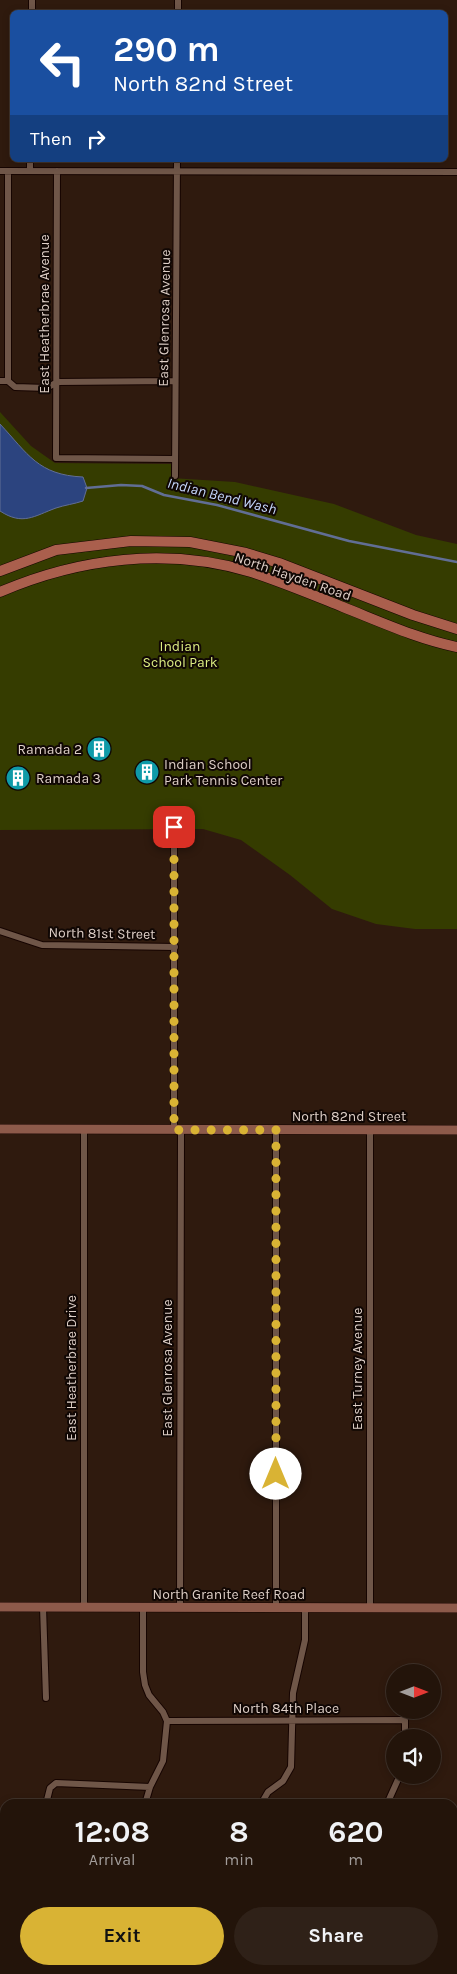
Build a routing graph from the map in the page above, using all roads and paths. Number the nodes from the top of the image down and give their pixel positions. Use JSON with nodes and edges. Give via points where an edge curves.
{"nodes":[{"id":1,"x":30,"y":162,"type":"edge"},
{"id":2,"x":177,"y":162,"type":"edge"},
{"id":3,"x":0,"y":171,"type":"edge"},
{"id":4,"x":8,"y":171,"type":"junction"},
{"id":5,"x":30,"y":171,"type":"junction"},
{"id":6,"x":177,"y":171,"type":"junction"},
{"id":7,"x":57,"y":172,"type":"junction"},
{"id":8,"x":457,"y":172,"type":"edge"},
{"id":9,"x":0,"y":225,"type":"edge"},
{"id":10,"x":8,"y":225,"type":"junction"},
{"id":11,"x":0,"y":303,"type":"edge"},
{"id":12,"x":8,"y":303,"type":"junction"},
{"id":13,"x":0,"y":381,"type":"edge"},
{"id":14,"x":8,"y":381,"type":"junction"},
{"id":15,"x":175,"y":381,"type":"junction"},
{"id":16,"x":57,"y":382,"type":"junction"},
{"id":17,"x":175,"y":459,"type":"junction"},
{"id":18,"x":175,"y":476,"type":"dead end"},
{"id":19,"x":0,"y":571,"type":"edge"},
{"id":20,"x":0,"y":592,"type":"edge"},
{"id":21,"x":457,"y":630,"type":"edge"},
{"id":22,"x":457,"y":648,"type":"edge"},
{"id":23,"x":174,"y":827,"type":"dead end"},
{"id":24,"x":0,"y":931,"type":"edge"},
{"id":25,"x":175,"y":947,"type":"junction"},
{"id":26,"x":0,"y":1129,"type":"edge"},
{"id":27,"x":84,"y":1130,"type":"junction"},
{"id":28,"x":178,"y":1130,"type":"junction"},
{"id":29,"x":276,"y":1130,"type":"junction"},
{"id":30,"x":370,"y":1130,"type":"junction"},
{"id":31,"x":457,"y":1130,"type":"edge"},
{"id":32,"x":0,"y":1607,"type":"edge"},
{"id":33,"x":43,"y":1607,"type":"junction"},
{"id":34,"x":84,"y":1607,"type":"junction"},
{"id":35,"x":143,"y":1607,"type":"junction"},
{"id":36,"x":180,"y":1607,"type":"junction"},
{"id":37,"x":276,"y":1608,"type":"junction"},
{"id":38,"x":305,"y":1608,"type":"junction"},
{"id":39,"x":370,"y":1608,"type":"junction"},
{"id":40,"x":457,"y":1608,"type":"edge"},
{"id":41,"x":46,"y":1698,"type":"dead end"},
{"id":42,"x":292,"y":1720,"type":"junction"},
{"id":43,"x":167,"y":1721,"type":"junction"},
{"id":44,"x":405,"y":1729,"type":"edge"},
{"id":45,"x":396,"y":1784,"type":"edge"},
{"id":46,"x":150,"y":1787,"type":"junction"},
{"id":47,"x":47,"y":1799,"type":"edge"},
{"id":48,"x":146,"y":1799,"type":"edge"},
{"id":49,"x":264,"y":1799,"type":"edge"},
{"id":50,"x":389,"y":1799,"type":"edge"}],
"edges":[{"from":1,"to":5,"type":"street"},
{"from":2,"to":6,"type":"street","name":"East Glenrosa Avenue"},
{"from":3,"to":4,"type":"street"},
{"from":4,"to":5,"type":"street"},
{"from":4,"to":10,"type":"street"},
{"from":5,"to":7,"type":"street"},
{"from":6,"to":7,"type":"street"},
{"from":6,"to":8,"type":"street"},
{"from":6,"to":15,"type":"street","name":"East Glenrosa Avenue"},
{"from":7,"to":16,"type":"street","name":"East Heatherbrae Avenue"},
{"from":9,"to":10,"type":"street"},
{"from":10,"to":12,"type":"street"},
{"from":11,"to":12,"type":"street"},
{"from":12,"to":14,"type":"street"},
{"from":13,"to":14,"type":"street"},
{"from":14,"to":16,"type":"street","via":[[15,387],[47,388]]},
{"from":15,"to":16,"type":"street"},
{"from":15,"to":17,"type":"street","name":"East Glenrosa Avenue"},
{"from":16,"to":17,"type":"street","name":"East Heatherbrae Avenue","via":[[56,458]]},
{"from":17,"to":18,"type":"street","name":"East Glenrosa Avenue"},
{"from":19,"to":21,"type":"main road","name":"North Hayden Road","via":[[56,550],[131,541],[190,542],[246,552]]},
{"from":20,"to":22,"type":"main road","name":"North Hayden Road","via":[[48,574],[94,562],[150,558],[187,560],[250,572],[419,637]]},
{"from":23,"to":25,"type":"street","name":"East Glenrosa Avenue"},
{"from":24,"to":25,"type":"street","name":"North 81st Street","via":[[42,945]]},
{"from":25,"to":28,"type":"street","name":"East Glenrosa Avenue"},
{"from":26,"to":27,"type":"street","name":"North 82nd Street"},
{"from":27,"to":28,"type":"street","name":"North 82nd Street"},
{"from":27,"to":34,"type":"street","name":"East Heatherbrae Drive"},
{"from":28,"to":29,"type":"street","name":"North 82nd Street"},
{"from":28,"to":36,"type":"street","name":"East Glenrosa Avenue"},
{"from":29,"to":30,"type":"street","name":"North 82nd Street"},
{"from":29,"to":37,"type":"street"},
{"from":30,"to":31,"type":"street","name":"North 82nd Street"},
{"from":30,"to":39,"type":"street","name":"East Turney Avenue"},
{"from":32,"to":33,"type":"street","name":"North Granite Reef Road"},
{"from":33,"to":34,"type":"street","name":"North Granite Reef Road"},
{"from":33,"to":41,"type":"street"},
{"from":34,"to":35,"type":"street","name":"North Granite Reef Road"},
{"from":35,"to":36,"type":"street","name":"North Granite Reef Road"},
{"from":35,"to":43,"type":"street","via":[[145,1686]]},
{"from":36,"to":37,"type":"street","name":"North Granite Reef Road"},
{"from":37,"to":38,"type":"street","name":"North Granite Reef Road"},
{"from":38,"to":39,"type":"street","name":"North Granite Reef Road"},
{"from":38,"to":42,"type":"street","via":[[305,1640],[293,1693]]},
{"from":39,"to":40,"type":"street","name":"North Granite Reef Road"},
{"from":42,"to":43,"type":"street","name":"North 84th Place"},
{"from":42,"to":44,"type":"street","name":"North 84th Place","via":[[405,1720]]},
{"from":42,"to":49,"type":"street","via":[[289,1773]]},
{"from":43,"to":46,"type":"street","via":[[163,1760]]},
{"from":45,"to":50,"type":"street"},
{"from":46,"to":47,"type":"street","via":[[60,1783],[53,1785]]},
{"from":46,"to":48,"type":"street"}]}
